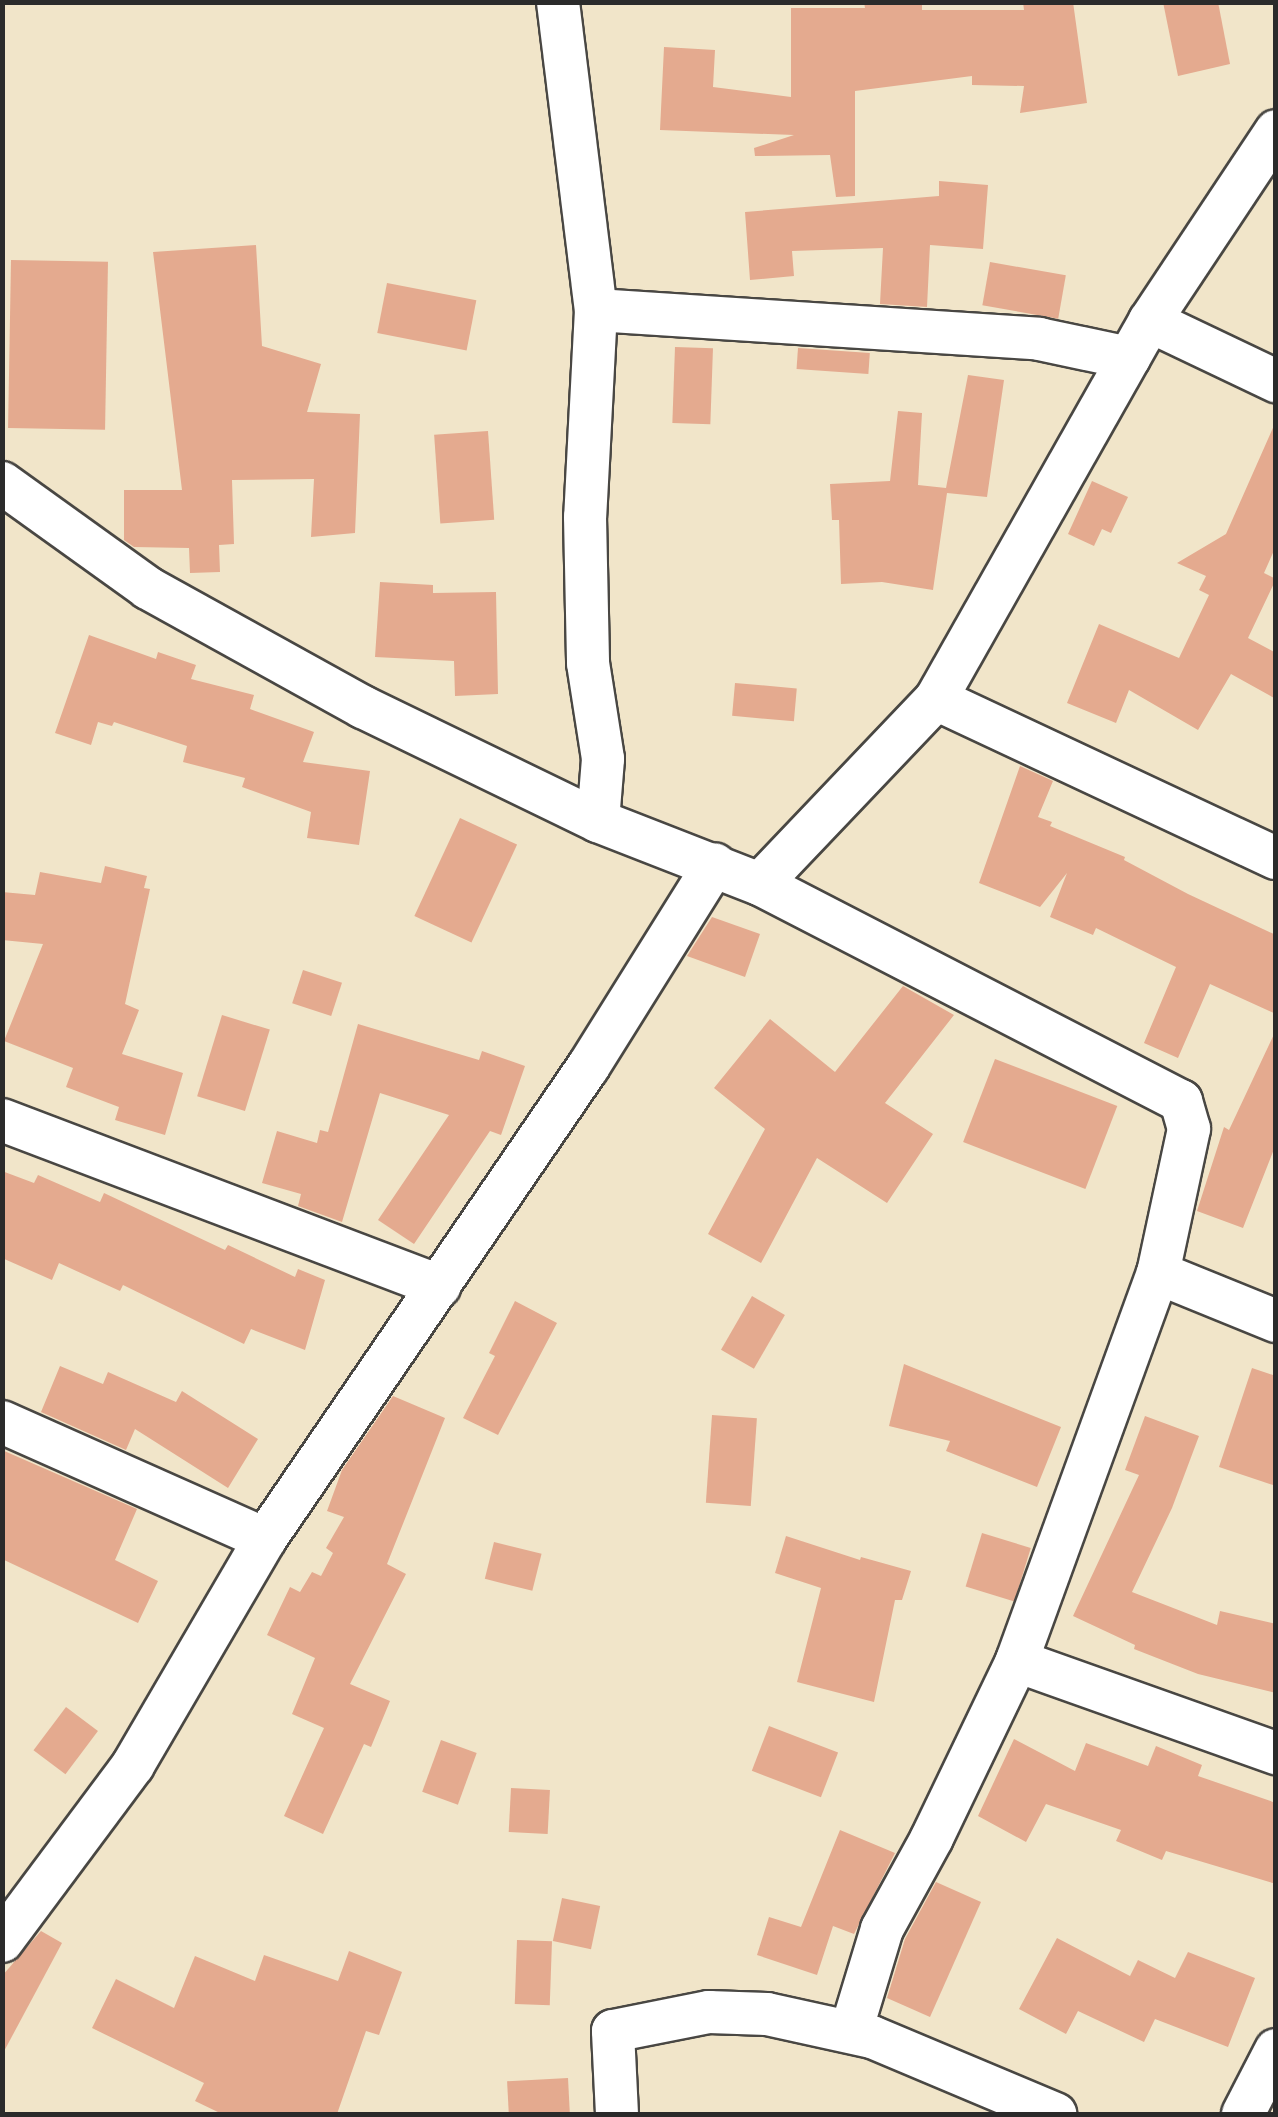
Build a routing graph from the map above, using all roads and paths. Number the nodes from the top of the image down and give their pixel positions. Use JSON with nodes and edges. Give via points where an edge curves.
{"nodes":[{"id":1,"x":558,"y":2,"type":"edge"},
{"id":2,"x":1276,"y":131,"type":"edge"},
{"id":3,"x":596,"y":310,"type":"junction"},
{"id":4,"x":1150,"y":321,"type":"junction"},
{"id":5,"x":1129,"y":358,"type":"junction"},
{"id":6,"x":1276,"y":381,"type":"edge"},
{"id":7,"x":2,"y":483,"type":"edge"},
{"id":8,"x":936,"y":699,"type":"junction"},
{"id":9,"x":598,"y":821,"type":"junction"},
{"id":10,"x":1276,"y":858,"type":"edge"},
{"id":11,"x":715,"y":864,"type":"junction"},
{"id":12,"x":760,"y":884,"type":"junction"},
{"id":13,"x":2,"y":1120,"type":"edge"},
{"id":14,"x":1158,"y":1273,"type":"junction"},
{"id":15,"x":440,"y":1286,"type":"junction"},
{"id":16,"x":1276,"y":1321,"type":"edge"},
{"id":17,"x":2,"y":1422,"type":"edge"},
{"id":18,"x":265,"y":1540,"type":"junction"},
{"id":19,"x":1017,"y":1661,"type":"junction"},
{"id":20,"x":1276,"y":1752,"type":"edge"},
{"id":21,"x":2,"y":1941,"type":"edge"},
{"id":22,"x":851,"y":2031,"type":"junction"},
{"id":23,"x":1276,"y":2050,"type":"edge"},
{"id":24,"x":618,"y":2114,"type":"edge"},
{"id":25,"x":1055,"y":2114,"type":"edge"},
{"id":26,"x":1243,"y":2114,"type":"edge"}],
"edges":[{"from":1,"to":3,"type":"street"},
{"from":2,"to":4,"type":"street"},
{"from":3,"to":5,"type":"street","via":[[1039,339]]},
{"from":3,"to":9,"type":"street","via":[[585,518],[588,662],[604,758]]},
{"from":4,"to":5,"type":"street"},
{"from":4,"to":6,"type":"street"},
{"from":5,"to":8,"type":"street"},
{"from":7,"to":9,"type":"street","via":[[148,588],[363,708]]},
{"from":8,"to":10,"type":"street"},
{"from":8,"to":12,"type":"street"},
{"from":9,"to":11,"type":"street"},
{"from":11,"to":12,"type":"street"},
{"from":11,"to":15,"type":"street"},
{"from":12,"to":14,"type":"street","via":[[1181,1100],[1189,1128]]},
{"from":13,"to":15,"type":"street"},
{"from":14,"to":16,"type":"street"},
{"from":14,"to":19,"type":"street"},
{"from":15,"to":18,"type":"street"},
{"from":17,"to":18,"type":"street"},
{"from":18,"to":21,"type":"street","via":[[134,1765]]},
{"from":19,"to":20,"type":"street"},
{"from":19,"to":22,"type":"street","via":[[882,1929]]},
{"from":22,"to":24,"type":"street","via":[[767,2014],[709,2012],[613,2031]]},
{"from":22,"to":25,"type":"street"},
{"from":23,"to":26,"type":"street"}]}
